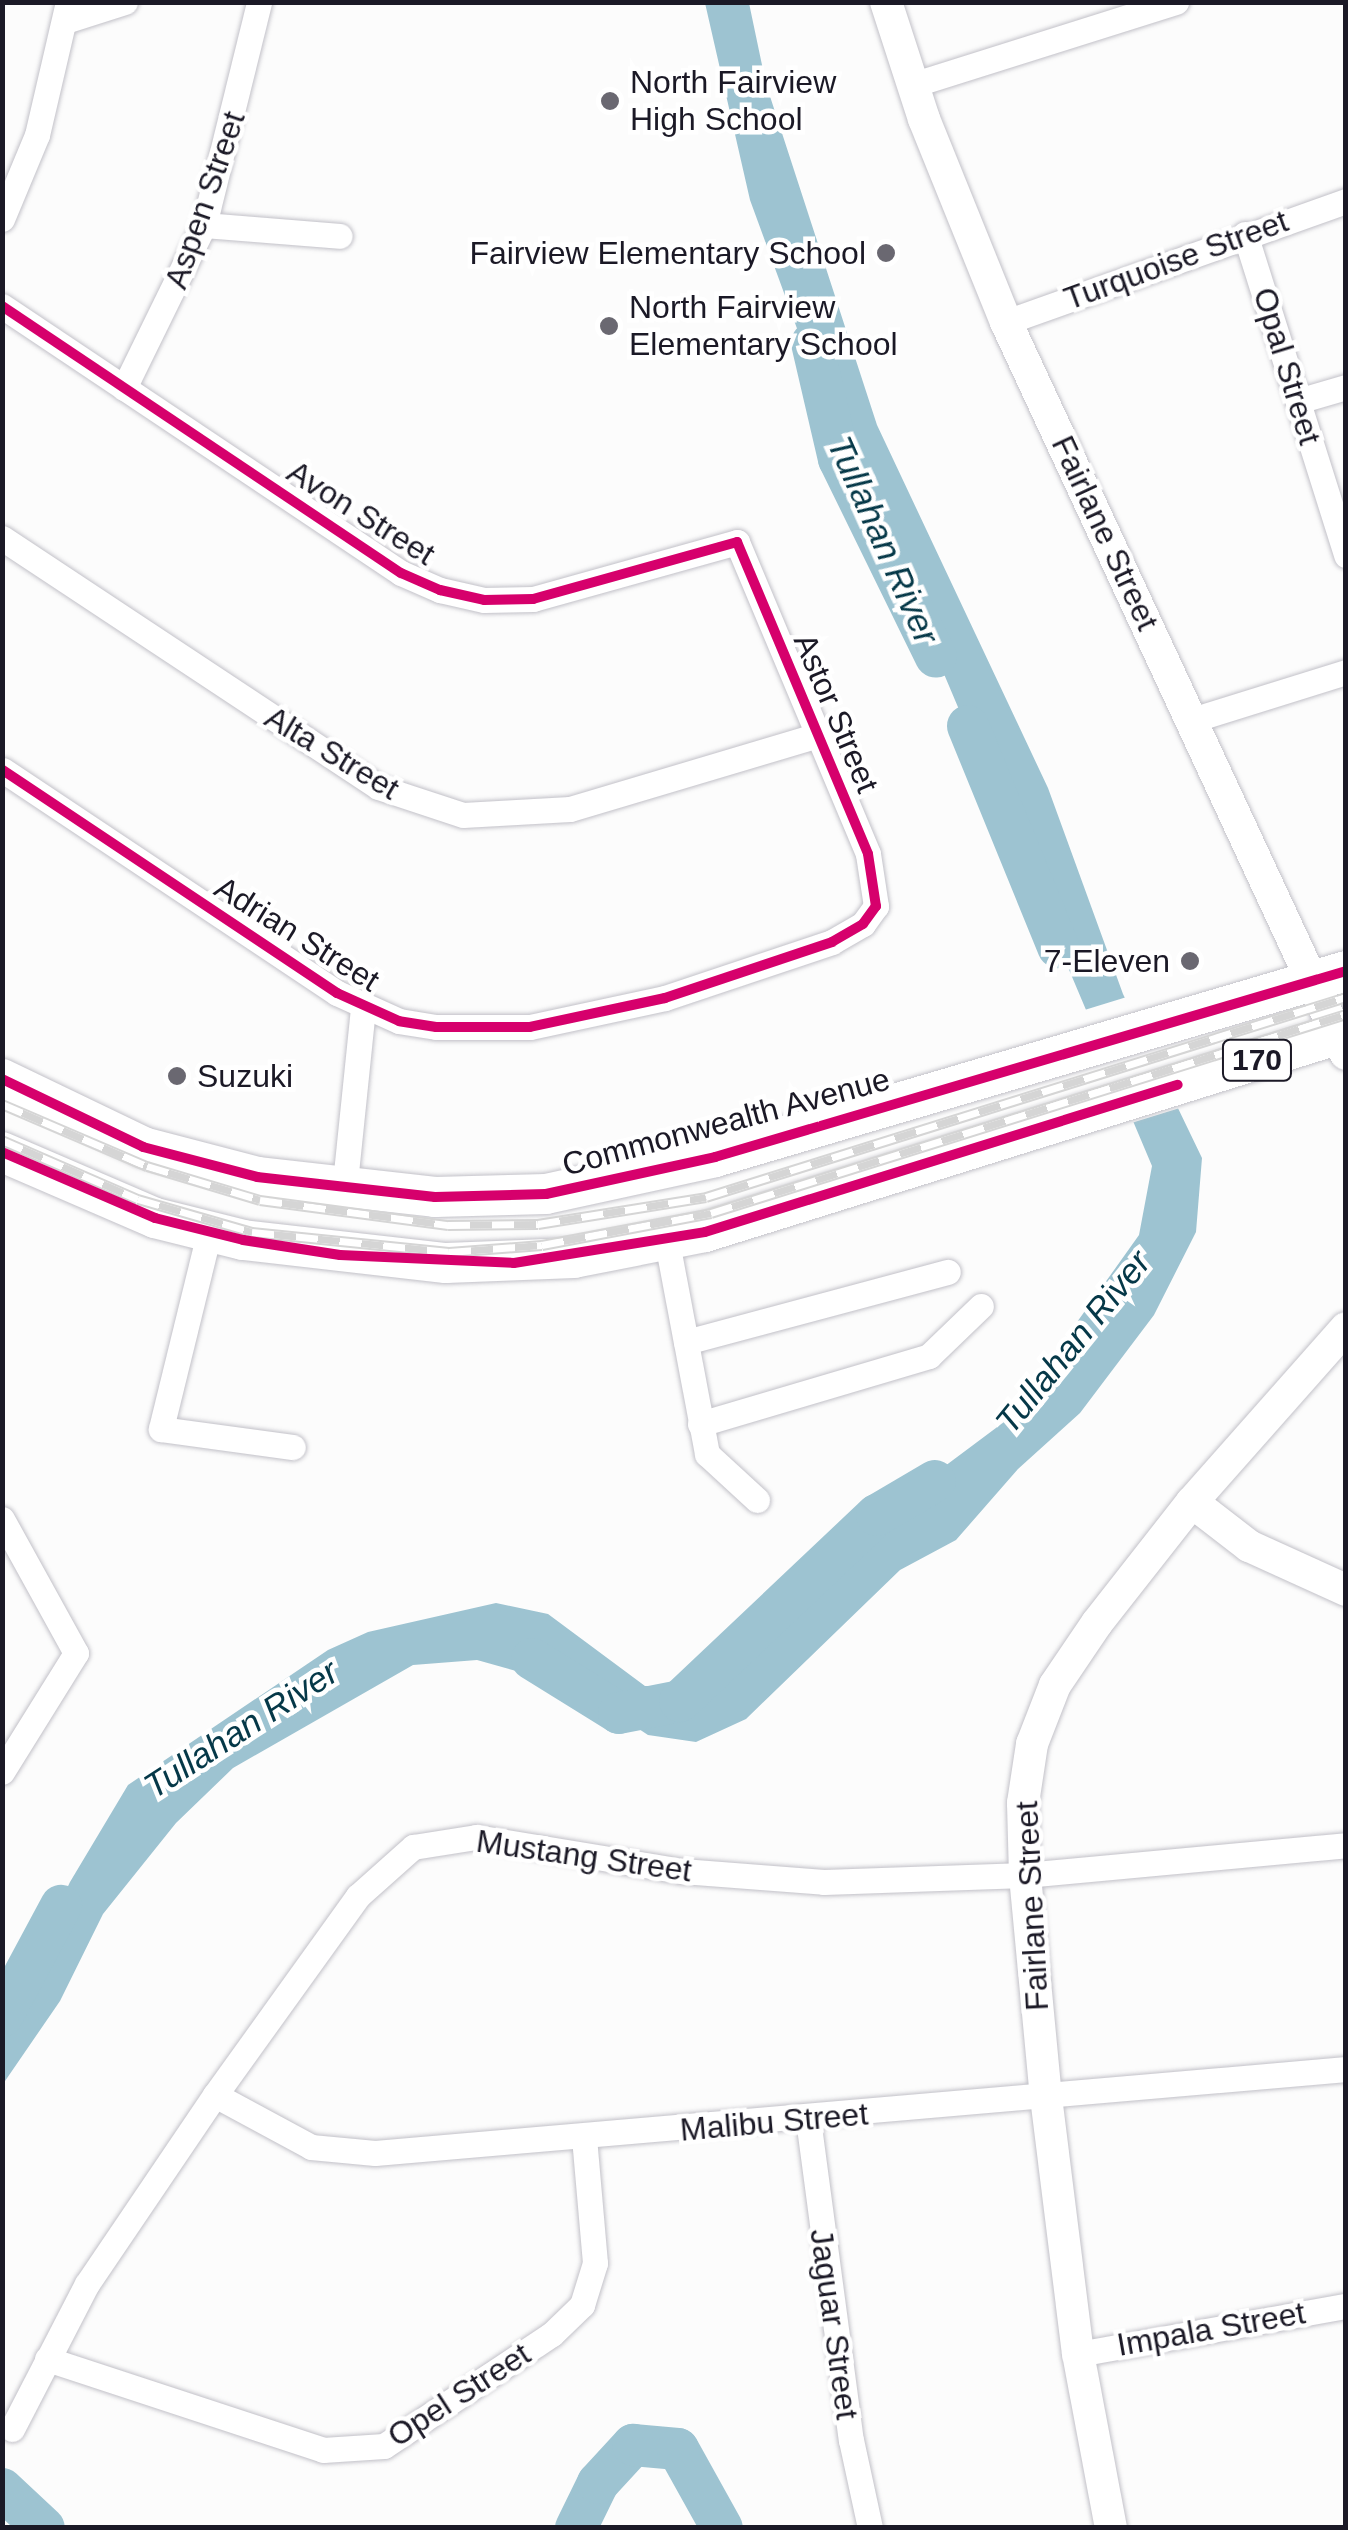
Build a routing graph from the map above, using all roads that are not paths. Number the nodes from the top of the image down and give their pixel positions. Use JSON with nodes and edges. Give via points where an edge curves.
{"nodes":[{"id":1,"x":125,"y":2,"type":"edge"},
{"id":2,"x":259,"y":2,"type":"edge"},
{"id":3,"x":886,"y":2,"type":"edge"},
{"id":4,"x":1176,"y":2,"type":"edge"},
{"id":5,"x":67,"y":12,"type":"edge"},
{"id":6,"x":912,"y":85,"type":"junction"},
{"id":7,"x":1346,"y":201,"type":"edge"},
{"id":8,"x":2,"y":219,"type":"edge"},
{"id":9,"x":204,"y":225,"type":"junction"},
{"id":10,"x":1245,"y":234,"type":"junction"},
{"id":11,"x":340,"y":236,"type":"dead end"},
{"id":12,"x":2,"y":306,"type":"edge"},
{"id":13,"x":1006,"y":322,"type":"junction"},
{"id":14,"x":1346,"y":387,"type":"edge"},
{"id":15,"x":124,"y":388,"type":"junction"},
{"id":16,"x":1298,"y":402,"type":"junction"},
{"id":17,"x":1340,"y":516,"type":"edge"},
{"id":18,"x":2,"y":538,"type":"edge"},
{"id":19,"x":737,"y":542,"type":"joint"},
{"id":20,"x":1346,"y":555,"type":"edge"},
{"id":21,"x":1346,"y":672,"type":"edge"},
{"id":22,"x":1192,"y":720,"type":"junction"},
{"id":23,"x":818,"y":735,"type":"junction"},
{"id":24,"x":2,"y":770,"type":"edge"},
{"id":25,"x":876,"y":906,"type":"joint"},
{"id":26,"x":1328,"y":976,"type":"edge"},
{"id":27,"x":363,"y":1008,"type":"junction"},
{"id":28,"x":1342,"y":1040,"type":"edge"},
{"id":29,"x":2,"y":1079,"type":"edge"},
{"id":30,"x":2,"y":1152,"type":"edge"},
{"id":31,"x":344,"y":1192,"type":"junction"},
{"id":32,"x":209,"y":1233,"type":"junction"},
{"id":33,"x":667,"y":1242,"type":"junction"},
{"id":34,"x":948,"y":1272,"type":"dead end"},
{"id":35,"x":981,"y":1306,"type":"dead end"},
{"id":36,"x":1346,"y":1328,"type":"edge"},
{"id":37,"x":686,"y":1342,"type":"junction"},
{"id":38,"x":700,"y":1424,"type":"junction"},
{"id":39,"x":293,"y":1447,"type":"dead end"},
{"id":40,"x":757,"y":1500,"type":"dead end"},
{"id":41,"x":1192,"y":1502,"type":"junction"},
{"id":42,"x":5,"y":1532,"type":"edge"},
{"id":43,"x":1346,"y":1590,"type":"edge"},
{"id":44,"x":2,"y":1772,"type":"edge"},
{"id":45,"x":1346,"y":1845,"type":"edge"},
{"id":46,"x":1026,"y":1875,"type":"junction"},
{"id":47,"x":1346,"y":2068,"type":"edge"},
{"id":48,"x":215,"y":2095,"type":"junction"},
{"id":49,"x":1046,"y":2098,"type":"junction"},
{"id":50,"x":808,"y":2120,"type":"junction"},
{"id":51,"x":584,"y":2138,"type":"junction"},
{"id":52,"x":1346,"y":2306,"type":"edge"},
{"id":53,"x":1078,"y":2354,"type":"junction"},
{"id":54,"x":47,"y":2359,"type":"junction"},
{"id":55,"x":12,"y":2430,"type":"dead end"},
{"id":56,"x":870,"y":2528,"type":"edge"},
{"id":57,"x":1112,"y":2528,"type":"edge"}],
"edges":[{"from":1,"to":5,"type":"street"},
{"from":2,"to":9,"type":"street","name":"Aspen Street"},
{"from":3,"to":6,"type":"street","name":"Fairlane Street"},
{"from":4,"to":6,"type":"street"},
{"from":5,"to":8,"type":"street","via":[[37,135]]},
{"from":6,"to":13,"type":"street","name":"Fairlane Street"},
{"from":7,"to":10,"type":"street","name":"Turquoise Street"},
{"from":9,"to":11,"type":"street"},
{"from":9,"to":15,"type":"street","name":"Aspen Street"},
{"from":10,"to":13,"type":"street","name":"Turquoise Street"},
{"from":10,"to":16,"type":"street","name":"Opal Street"},
{"from":12,"to":15,"type":"street","name":"Avon Street"},
{"from":13,"to":22,"type":"street","name":"Fairlane Street"},
{"from":14,"to":16,"type":"street"},
{"from":15,"to":19,"type":"street","name":"Avon Street","via":[[402,574],[440,590],[484,600],[533,599]]},
{"from":16,"to":17,"type":"street","name":"Opal Street"},
{"from":17,"to":20,"type":"street","name":"Opal Street"},
{"from":18,"to":23,"type":"street","name":"Alta Street","via":[[378,786],[464,815],[570,809]]},
{"from":19,"to":23,"type":"street","name":"Astor Street"},
{"from":21,"to":22,"type":"street"},
{"from":22,"to":26,"type":"street","name":"Fairlane Street"},
{"from":23,"to":25,"type":"street","name":"Astor Street","via":[[868,854]]},
{"from":24,"to":27,"type":"street","name":"Adrian Street"},
{"from":25,"to":27,"type":"street","name":"Adrian Street","via":[[863,924],[832,942],[665,998],[574,1020],[436,1027]]},
{"from":26,"to":28,"type":"street","name":"Fairlane Street"},
{"from":26,"to":31,"type":"main road","name":"Commonwealth Avenue","number":"170","via":[[601,1185],[462,1199]]},
{"from":27,"to":31,"type":"street"},
{"from":28,"to":33,"type":"main road","number":"170"},
{"from":29,"to":31,"type":"main road","name":"Commonwealth Avenue","number":"170","via":[[144,1147]]},
{"from":30,"to":32,"type":"main road","number":"170","via":[[85,1192]]},
{"from":32,"to":33,"type":"main road","number":"170","via":[[340,1256],[446,1263],[574,1258]]},
{"from":32,"to":39,"type":"street","via":[[161,1429]]},
{"from":33,"to":37,"type":"street"},
{"from":34,"to":37,"type":"street"},
{"from":35,"to":38,"type":"street","via":[[929,1356]]},
{"from":36,"to":41,"type":"street","name":"Fairlane Street"},
{"from":37,"to":38,"type":"street"},
{"from":38,"to":40,"type":"street","via":[[706,1454]]},
{"from":41,"to":43,"type":"street","via":[[1248,1546]]},
{"from":41,"to":46,"type":"street","name":"Fairlane Street","via":[[1056,1685],[1032,1744],[1022,1803]]},
{"from":42,"to":44,"type":"street","via":[[73,1638],[72,1667]]},
{"from":45,"to":46,"type":"street","name":"Mustang Street"},
{"from":46,"to":48,"type":"street","name":"Mustang Street","via":[[824,1882],[682,1871],[476,1837],[438,1839],[413,1847],[374,1876]]},
{"from":46,"to":49,"type":"street","name":"Fairlane Street"},
{"from":47,"to":49,"type":"street","name":"Malibu Street"},
{"from":48,"to":51,"type":"street","name":"Malibu Street","via":[[278,2134],[343,2153]]},
{"from":48,"to":54,"type":"street","name":"Mustang Street","via":[[87,2284]]},
{"from":49,"to":50,"type":"street","name":"Malibu Street"},
{"from":49,"to":53,"type":"street","name":"Fairlane Street"},
{"from":50,"to":51,"type":"street","name":"Malibu Street"},
{"from":50,"to":56,"type":"street","name":"Jaguar Street","via":[[851,2440]]},
{"from":51,"to":54,"type":"street","name":"Opel Street","via":[[595,2262],[582,2305],[552,2334],[384,2446],[322,2450]]},
{"from":52,"to":53,"type":"street","name":"Impala Street"},
{"from":53,"to":57,"type":"street","name":"Fairlane Street"},
{"from":54,"to":55,"type":"street","name":"Mustang Street"}]}
